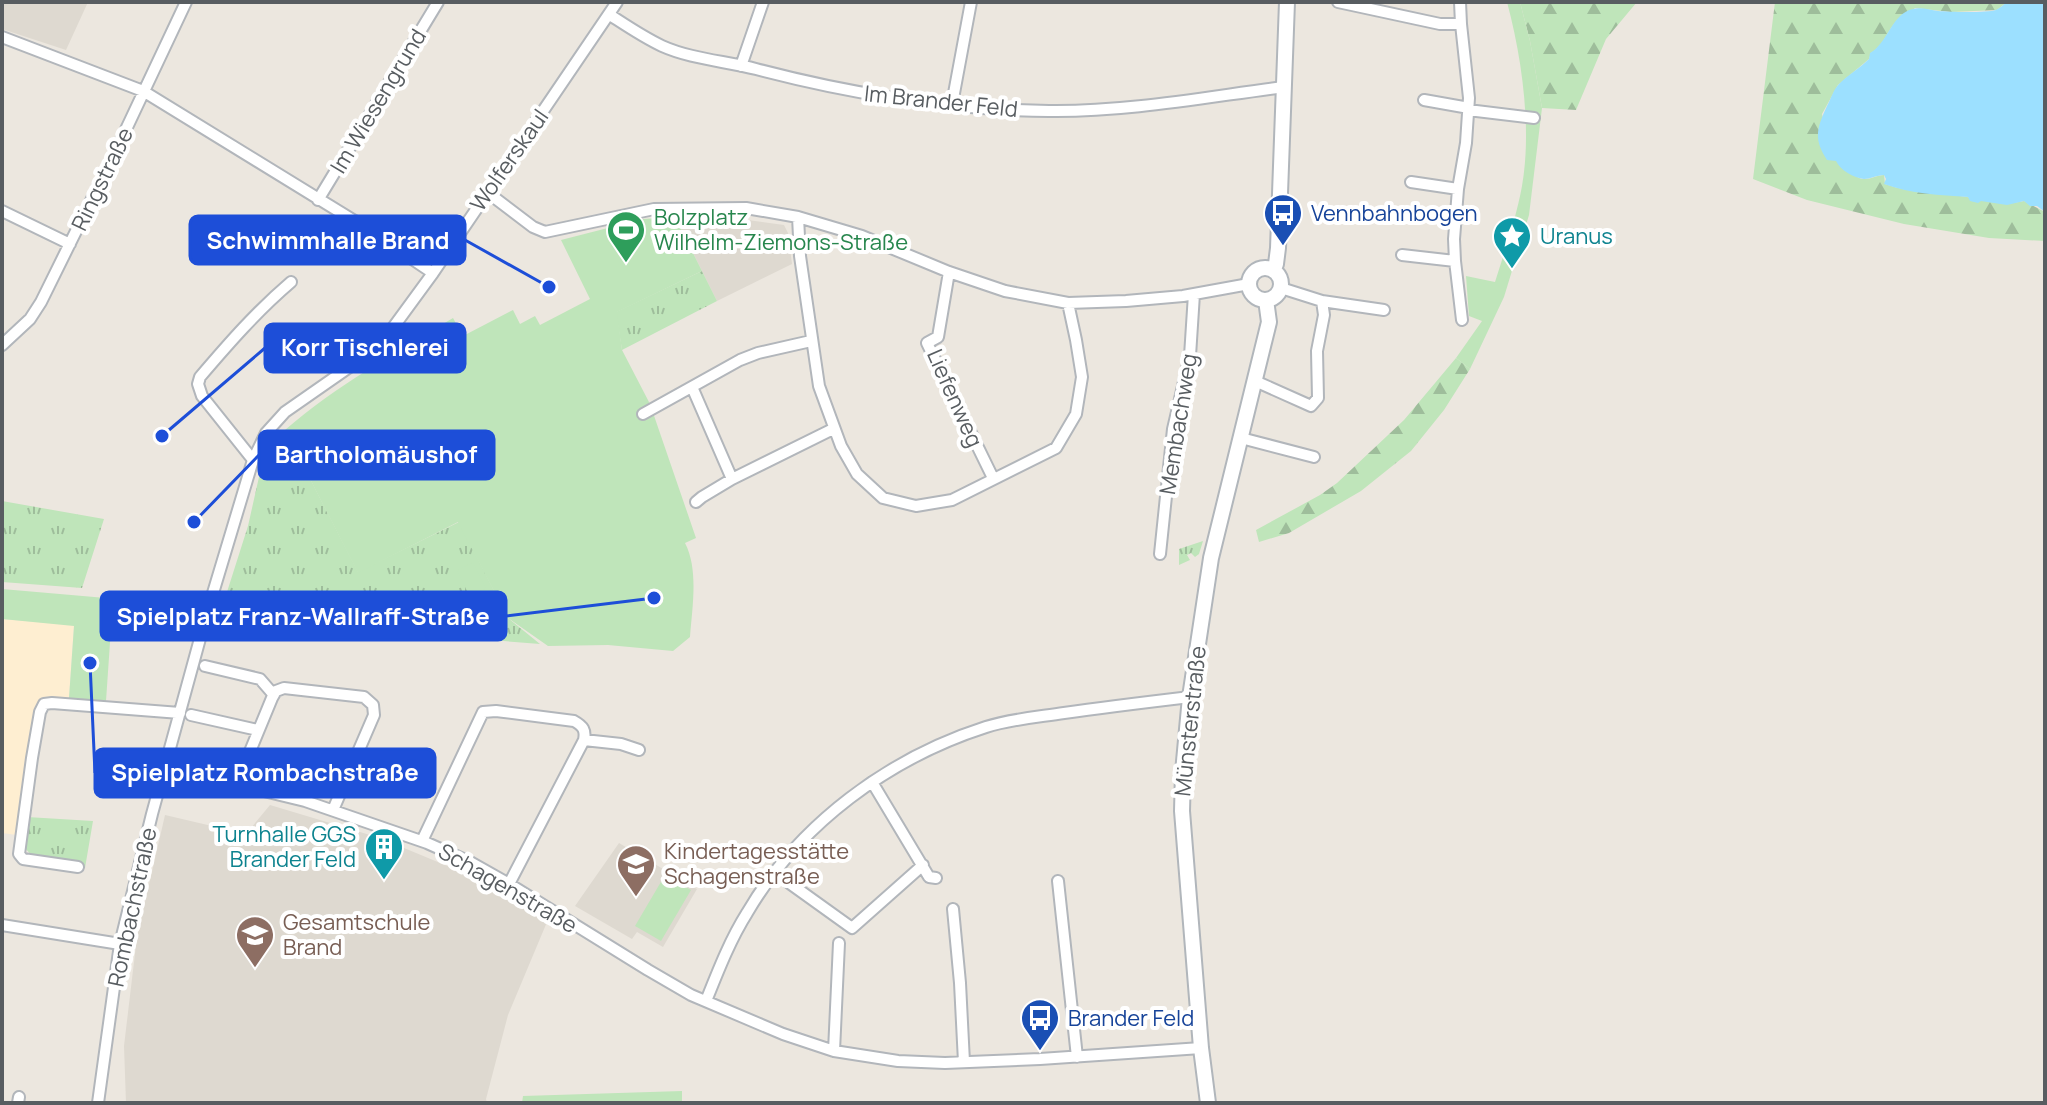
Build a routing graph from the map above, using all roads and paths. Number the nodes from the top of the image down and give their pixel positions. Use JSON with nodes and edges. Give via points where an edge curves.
{"nodes":[{"id":1,"x":186,"y":2,"type":"edge"},
{"id":2,"x":438,"y":2,"type":"edge"},
{"id":3,"x":617,"y":2,"type":"edge"},
{"id":4,"x":763,"y":2,"type":"edge"},
{"id":5,"x":971,"y":2,"type":"edge"},
{"id":6,"x":1287,"y":2,"type":"edge"},
{"id":7,"x":1338,"y":2,"type":"edge"},
{"id":8,"x":1460,"y":2,"type":"edge"},
{"id":9,"x":610,"y":15,"type":"junction"},
{"id":10,"x":1461,"y":24,"type":"junction"},
{"id":11,"x":2,"y":37,"type":"edge"},
{"id":12,"x":741,"y":66,"type":"junction"},
{"id":13,"x":1284,"y":87,"type":"junction"},
{"id":14,"x":143,"y":91,"type":"junction"},
{"id":15,"x":1424,"y":100,"type":"dead end"},
{"id":16,"x":952,"y":104,"type":"junction"},
{"id":17,"x":1468,"y":109,"type":"junction"},
{"id":18,"x":1534,"y":118,"type":"dead end"},
{"id":19,"x":1411,"y":182,"type":"dead end"},
{"id":20,"x":1458,"y":189,"type":"junction"},
{"id":21,"x":487,"y":192,"type":"junction"},
{"id":22,"x":318,"y":200,"type":"junction"},
{"id":23,"x":2,"y":211,"type":"edge"},
{"id":24,"x":798,"y":217,"type":"junction"},
{"id":25,"x":70,"y":244,"type":"junction"},
{"id":26,"x":1402,"y":255,"type":"dead end"},
{"id":27,"x":1455,"y":261,"type":"junction"},
{"id":28,"x":1273,"y":270,"type":"junction"},
{"id":29,"x":949,"y":272,"type":"junction"},
{"id":30,"x":433,"y":273,"type":"junction"},
{"id":31,"x":291,"y":282,"type":"dead end"},
{"id":32,"x":1249,"y":284,"type":"junction"},
{"id":33,"x":1281,"y":288,"type":"junction"},
{"id":34,"x":1194,"y":294,"type":"junction"},
{"id":35,"x":1266,"y":300,"type":"junction"},
{"id":36,"x":1322,"y":301,"type":"junction"},
{"id":37,"x":1068,"y":303,"type":"junction"},
{"id":38,"x":1384,"y":310,"type":"dead end"},
{"id":39,"x":1462,"y":320,"type":"dead end"},
{"id":40,"x":811,"y":341,"type":"junction"},
{"id":41,"x":2,"y":345,"type":"edge"},
{"id":42,"x":1255,"y":381,"type":"junction"},
{"id":43,"x":692,"y":387,"type":"junction"},
{"id":44,"x":643,"y":414,"type":"dead end"},
{"id":45,"x":833,"y":429,"type":"junction"},
{"id":46,"x":1241,"y":438,"type":"junction"},
{"id":47,"x":1314,"y":457,"type":"dead end"},
{"id":48,"x":253,"y":460,"type":"junction"},
{"id":49,"x":993,"y":478,"type":"junction"},
{"id":50,"x":732,"y":479,"type":"junction"},
{"id":51,"x":696,"y":502,"type":"dead end"},
{"id":52,"x":1160,"y":554,"type":"dead end"},
{"id":53,"x":205,"y":666,"type":"dead end"},
{"id":54,"x":273,"y":694,"type":"junction"},
{"id":55,"x":1190,"y":697,"type":"junction"},
{"id":56,"x":186,"y":714,"type":"junction"},
{"id":57,"x":258,"y":730,"type":"junction"},
{"id":58,"x":584,"y":740,"type":"junction"},
{"id":59,"x":639,"y":750,"type":"dead end"},
{"id":60,"x":166,"y":767,"type":"junction"},
{"id":61,"x":872,"y":782,"type":"junction"},
{"id":62,"x":237,"y":783,"type":"junction"},
{"id":63,"x":333,"y":810,"type":"junction"},
{"id":64,"x":422,"y":841,"type":"junction"},
{"id":65,"x":923,"y":865,"type":"junction"},
{"id":66,"x":78,"y":867,"type":"dead end"},
{"id":67,"x":774,"y":872,"type":"junction"},
{"id":68,"x":936,"y":878,"type":"dead end"},
{"id":69,"x":1058,"y":881,"type":"dead end"},
{"id":70,"x":509,"y":884,"type":"junction"},
{"id":71,"x":953,"y":909,"type":"dead end"},
{"id":72,"x":2,"y":925,"type":"edge"},
{"id":73,"x":839,"y":943,"type":"dead end"},
{"id":74,"x":120,"y":944,"type":"junction"},
{"id":75,"x":706,"y":1001,"type":"junction"},
{"id":76,"x":1201,"y":1048,"type":"junction"},
{"id":77,"x":834,"y":1051,"type":"junction"},
{"id":78,"x":1077,"y":1057,"type":"junction"},
{"id":79,"x":964,"y":1062,"type":"junction"},
{"id":80,"x":98,"y":1103,"type":"edge"},
{"id":81,"x":1208,"y":1103,"type":"edge"}],
"edges":[{"from":1,"to":14,"type":"street","name":"Ringstraße"},
{"from":2,"to":22,"type":"street","name":"Im Wiesengrund"},
{"from":3,"to":9,"type":"street","name":"Wolferskaul"},
{"from":4,"to":12,"type":"street"},
{"from":5,"to":16,"type":"street"},
{"from":6,"to":13,"type":"street"},
{"from":7,"to":10,"type":"street"},
{"from":8,"to":10,"type":"street"},
{"from":9,"to":12,"type":"street","name":"Im Brander Feld","via":[[664,47]]},
{"from":9,"to":21,"type":"street","name":"Wolferskaul"},
{"from":10,"to":17,"type":"street"},
{"from":11,"to":14,"type":"street"},
{"from":12,"to":16,"type":"street","name":"Im Brander Feld","via":[[877,96]]},
{"from":13,"to":16,"type":"street","name":"Im Brander Feld","via":[[1104,109],[1004,110]]},
{"from":13,"to":28,"type":"street"},
{"from":14,"to":22,"type":"street"},
{"from":14,"to":25,"type":"street","name":"Ringstraße"},
{"from":15,"to":17,"type":"street"},
{"from":17,"to":18,"type":"street"},
{"from":17,"to":20,"type":"street"},
{"from":19,"to":20,"type":"street"},
{"from":20,"to":27,"type":"street"},
{"from":21,"to":24,"type":"street","via":[[545,232],[654,209],[746,208]]},
{"from":21,"to":30,"type":"street","name":"Wolferskaul"},
{"from":22,"to":30,"type":"street"},
{"from":23,"to":25,"type":"street"},
{"from":24,"to":29,"type":"street","via":[[862,236]]},
{"from":24,"to":40,"type":"street"},
{"from":25,"to":41,"type":"street","name":"Ringstraße","via":[[30,319]]},
{"from":26,"to":27,"type":"street"},
{"from":27,"to":39,"type":"street"},
{"from":28,"to":32,"type":"street","via":[[1256,271]]},
{"from":28,"to":33,"type":"street"},
{"from":29,"to":37,"type":"street","via":[[1005,291]]},
{"from":29,"to":49,"type":"street","name":"Liefenweg","via":[[938,337],[927,343]]},
{"from":30,"to":48,"type":"street","name":"Rombachstraße","via":[[373,348],[285,412],[266,433]]},
{"from":31,"to":48,"type":"street","via":[[242,328],[198,384]]},
{"from":32,"to":34,"type":"street"},
{"from":32,"to":35,"type":"street","via":[[1254,295]]},
{"from":33,"to":35,"type":"street"},
{"from":33,"to":36,"type":"street"},
{"from":34,"to":37,"type":"street"},
{"from":34,"to":52,"type":"street","name":"Membachweg","via":[[1190,356],[1173,429]]},
{"from":35,"to":42,"type":"street","name":"Münsterstraße","via":[[1269,322]]},
{"from":36,"to":38,"type":"street"},
{"from":36,"to":42,"type":"street","via":[[1316,401],[1311,406]]},
{"from":37,"to":49,"type":"street","via":[[1082,377],[1076,414],[1056,448]]},
{"from":40,"to":43,"type":"street","via":[[758,353]]},
{"from":40,"to":45,"type":"street"},
{"from":42,"to":46,"type":"street","name":"Münsterstraße"},
{"from":43,"to":44,"type":"street"},
{"from":43,"to":50,"type":"street"},
{"from":45,"to":49,"type":"street","via":[[857,474],[883,498],[916,506],[952,500]]},
{"from":45,"to":50,"type":"street"},
{"from":46,"to":47,"type":"street"},
{"from":46,"to":55,"type":"street","name":"Münsterstraße","via":[[1211,558]]},
{"from":48,"to":56,"type":"street","name":"Rombachstraße"},
{"from":50,"to":51,"type":"street"},
{"from":53,"to":54,"type":"street","via":[[260,679]]},
{"from":54,"to":57,"type":"street"},
{"from":54,"to":63,"type":"street","via":[[284,688],[359,695],[373,705],[374,715]]},
{"from":55,"to":61,"type":"street","via":[[986,727],[931,748]]},
{"from":55,"to":76,"type":"street","name":"Münsterstraße","via":[[1182,811]]},
{"from":56,"to":57,"type":"street"},
{"from":56,"to":60,"type":"street","name":"Rombachstraße"},
{"from":56,"to":66,"type":"street","via":[[44,704],[19,854],[23,859]]},
{"from":57,"to":62,"type":"street"},
{"from":58,"to":59,"type":"street"},
{"from":58,"to":64,"type":"street","via":[[583,726],[574,721],[483,712]]},
{"from":58,"to":70,"type":"street"},
{"from":60,"to":62,"type":"street","name":"Schagenstraße"},
{"from":60,"to":74,"type":"street","name":"Rombachstraße"},
{"from":61,"to":65,"type":"street"},
{"from":61,"to":67,"type":"street","via":[[822,821]]},
{"from":62,"to":63,"type":"street","name":"Schagenstraße"},
{"from":63,"to":64,"type":"street","name":"Schagenstraße"},
{"from":64,"to":70,"type":"street","name":"Schagenstraße"},
{"from":65,"to":67,"type":"street","via":[[852,928]]},
{"from":65,"to":68,"type":"street","via":[[929,877]]},
{"from":67,"to":75,"type":"street","via":[[728,948]]},
{"from":69,"to":78,"type":"street"},
{"from":70,"to":75,"type":"street","name":"Schagenstraße"},
{"from":71,"to":79,"type":"street"},
{"from":72,"to":74,"type":"street"},
{"from":73,"to":77,"type":"street"},
{"from":74,"to":80,"type":"street","name":"Rombachstraße"},
{"from":75,"to":77,"type":"street","name":"Schagenstraße"},
{"from":76,"to":78,"type":"street","name":"Schagenstraße"},
{"from":76,"to":81,"type":"street","name":"Münsterstraße"},
{"from":77,"to":79,"type":"street","name":"Schagenstraße","via":[[902,1061]]},
{"from":78,"to":79,"type":"street","name":"Schagenstraße"}]}
